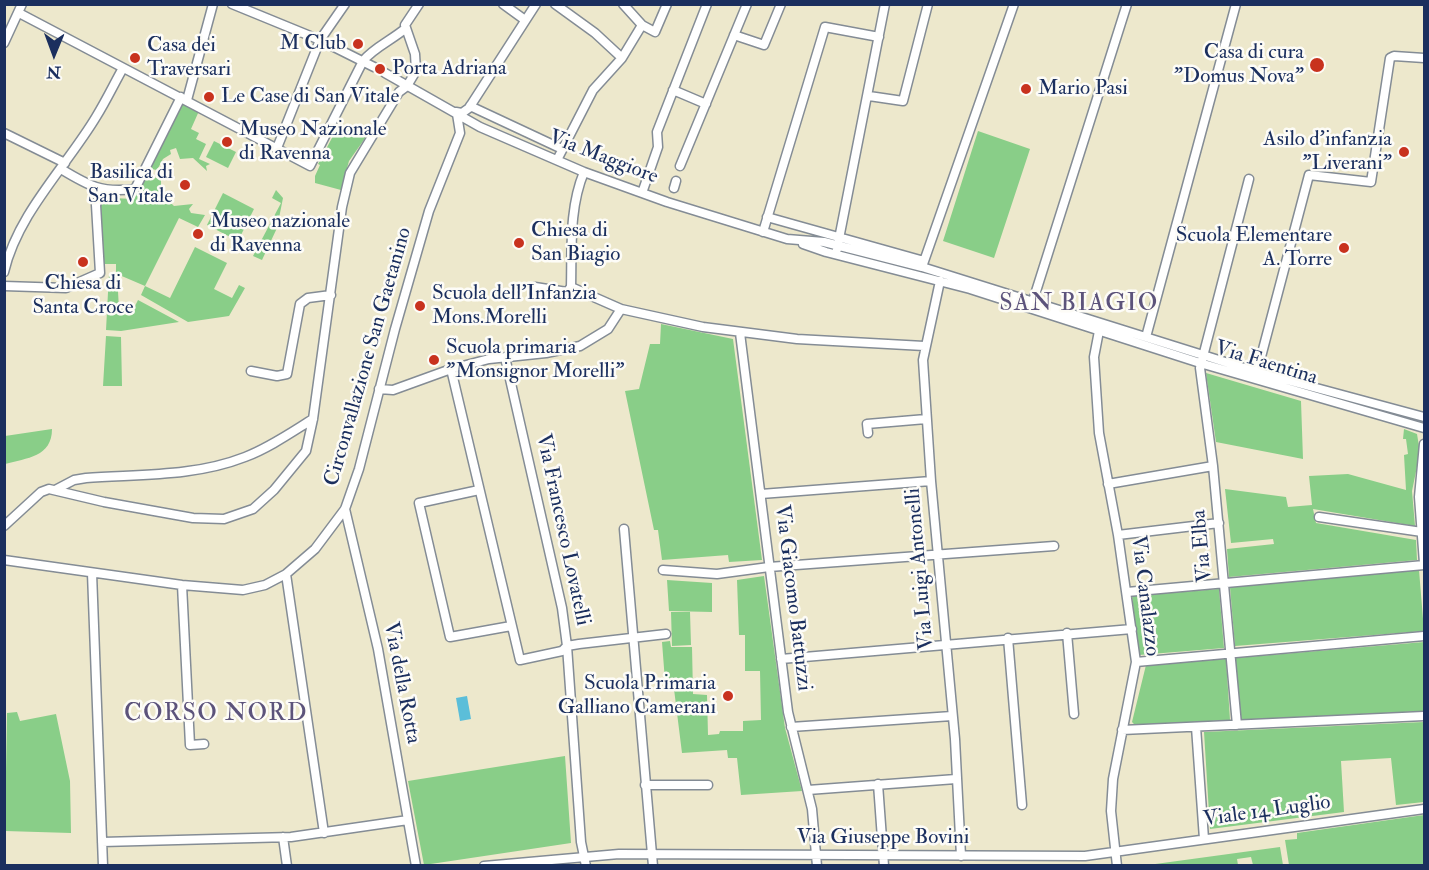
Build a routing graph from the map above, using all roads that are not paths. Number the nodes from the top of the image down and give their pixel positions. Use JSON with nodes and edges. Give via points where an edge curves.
{"nodes":[{"id":1,"x":213,"y":4,"type":"edge"},
{"id":2,"x":232,"y":4,"type":"edge"},
{"id":3,"x":345,"y":4,"type":"edge"},
{"id":4,"x":419,"y":4,"type":"edge"},
{"id":5,"x":503,"y":4,"type":"edge"},
{"id":6,"x":536,"y":4,"type":"edge"},
{"id":7,"x":555,"y":4,"type":"edge"},
{"id":8,"x":623,"y":4,"type":"edge"},
{"id":9,"x":667,"y":4,"type":"edge"},
{"id":10,"x":706,"y":4,"type":"edge"},
{"id":11,"x":747,"y":4,"type":"edge"},
{"id":12,"x":781,"y":4,"type":"edge"},
{"id":13,"x":885,"y":4,"type":"edge"},
{"id":14,"x":928,"y":4,"type":"edge"},
{"id":15,"x":1014,"y":4,"type":"edge"},
{"id":16,"x":1126,"y":4,"type":"edge"},
{"id":17,"x":1236,"y":4,"type":"edge"},
{"id":18,"x":567,"y":8,"type":"edge"},
{"id":19,"x":21,"y":9,"type":"edge"},
{"id":20,"x":525,"y":20,"type":"junction"},
{"id":21,"x":642,"y":25,"type":"junction"},
{"id":22,"x":406,"y":28,"type":"junction"},
{"id":23,"x":735,"y":35,"type":"junction"},
{"id":24,"x":879,"y":37,"type":"junction"},
{"id":25,"x":320,"y":40,"type":"junction"},
{"id":26,"x":4,"y":43,"type":"edge"},
{"id":27,"x":1425,"y":57,"type":"edge"},
{"id":28,"x":622,"y":58,"type":"junction"},
{"id":29,"x":363,"y":61,"type":"junction"},
{"id":30,"x":374,"y":67,"type":"dead end"},
{"id":31,"x":123,"y":68,"type":"junction"},
{"id":32,"x":385,"y":73,"type":"dead end"},
{"id":33,"x":407,"y":86,"type":"junction"},
{"id":34,"x":673,"y":90,"type":"junction"},
{"id":35,"x":869,"y":96,"type":"junction"},
{"id":36,"x":184,"y":98,"type":"junction"},
{"id":37,"x":706,"y":104,"type":"junction"},
{"id":38,"x":469,"y":107,"type":"junction"},
{"id":39,"x":456,"y":112,"type":"junction"},
{"id":40,"x":480,"y":127,"type":"junction"},
{"id":41,"x":4,"y":133,"type":"edge"},
{"id":42,"x":460,"y":133,"type":"junction"},
{"id":43,"x":277,"y":148,"type":"junction"},
{"id":44,"x":562,"y":149,"type":"junction"},
{"id":45,"x":557,"y":160,"type":"junction"},
{"id":46,"x":63,"y":166,"type":"junction"},
{"id":47,"x":680,"y":166,"type":"dead end"},
{"id":48,"x":584,"y":172,"type":"junction"},
{"id":49,"x":1249,"y":179,"type":"dead end"},
{"id":50,"x":102,"y":190,"type":"junction"},
{"id":51,"x":642,"y":193,"type":"junction"},
{"id":52,"x":767,"y":218,"type":"junction"},
{"id":53,"x":763,"y":232,"type":"junction"},
{"id":54,"x":795,"y":240,"type":"junction"},
{"id":55,"x":839,"y":242,"type":"junction"},
{"id":56,"x":833,"y":254,"type":"junction"},
{"id":57,"x":923,"y":264,"type":"junction"},
{"id":58,"x":4,"y":272,"type":"edge"},
{"id":59,"x":926,"y":277,"type":"junction"},
{"id":60,"x":940,"y":281,"type":"junction"},
{"id":61,"x":982,"y":284,"type":"junction"},
{"id":62,"x":4,"y":285,"type":"edge"},
{"id":63,"x":535,"y":287,"type":"dead end"},
{"id":64,"x":571,"y":287,"type":"junction"},
{"id":65,"x":331,"y":295,"type":"junction"},
{"id":66,"x":1032,"y":300,"type":"junction"},
{"id":67,"x":621,"y":309,"type":"junction"},
{"id":68,"x":1034,"y":310,"type":"junction"},
{"id":69,"x":1100,"y":327,"type":"junction"},
{"id":70,"x":740,"y":333,"type":"junction"},
{"id":71,"x":1146,"y":337,"type":"junction"},
{"id":72,"x":924,"y":346,"type":"junction"},
{"id":73,"x":506,"y":357,"type":"junction"},
{"id":74,"x":1202,"y":359,"type":"junction"},
{"id":75,"x":451,"y":369,"type":"junction"},
{"id":76,"x":251,"y":371,"type":"dead end"},
{"id":77,"x":1257,"y":372,"type":"junction"},
{"id":78,"x":379,"y":389,"type":"junction"},
{"id":79,"x":1425,"y":417,"type":"edge"},
{"id":80,"x":313,"y":419,"type":"junction"},
{"id":81,"x":926,"y":419,"type":"junction"},
{"id":82,"x":1425,"y":428,"type":"edge"},
{"id":83,"x":868,"y":433,"type":"dead end"},
{"id":84,"x":1425,"y":444,"type":"edge"},
{"id":85,"x":1424,"y":459,"type":"edge"},
{"id":86,"x":1213,"y":466,"type":"junction"},
{"id":87,"x":931,"y":481,"type":"junction"},
{"id":88,"x":1108,"y":484,"type":"junction"},
{"id":89,"x":55,"y":490,"type":"junction"},
{"id":90,"x":479,"y":490,"type":"junction"},
{"id":91,"x":761,"y":494,"type":"junction"},
{"id":92,"x":345,"y":510,"type":"junction"},
{"id":93,"x":1319,"y":517,"type":"dead end"},
{"id":94,"x":1219,"y":523,"type":"junction"},
{"id":95,"x":4,"y":526,"type":"edge"},
{"id":96,"x":624,"y":529,"type":"dead end"},
{"id":97,"x":1422,"y":532,"type":"junction"},
{"id":98,"x":1118,"y":535,"type":"junction"},
{"id":99,"x":1054,"y":546,"type":"dead end"},
{"id":100,"x":938,"y":555,"type":"junction"},
{"id":101,"x":4,"y":560,"type":"edge"},
{"id":102,"x":1425,"y":564,"type":"edge"},
{"id":103,"x":769,"y":567,"type":"junction"},
{"id":104,"x":663,"y":570,"type":"dead end"},
{"id":105,"x":92,"y":573,"type":"junction"},
{"id":106,"x":286,"y":574,"type":"junction"},
{"id":107,"x":1224,"y":581,"type":"junction"},
{"id":108,"x":182,"y":585,"type":"junction"},
{"id":109,"x":1127,"y":592,"type":"junction"},
{"id":110,"x":511,"y":626,"type":"junction"},
{"id":111,"x":1132,"y":629,"type":"junction"},
{"id":112,"x":1067,"y":633,"type":"junction"},
{"id":113,"x":666,"y":634,"type":"dead end"},
{"id":114,"x":1425,"y":636,"type":"edge"},
{"id":115,"x":633,"y":637,"type":"junction"},
{"id":116,"x":1008,"y":638,"type":"junction"},
{"id":117,"x":945,"y":644,"type":"junction"},
{"id":118,"x":567,"y":646,"type":"junction"},
{"id":119,"x":1230,"y":653,"type":"junction"},
{"id":120,"x":781,"y":659,"type":"junction"},
{"id":121,"x":1136,"y":662,"type":"junction"},
{"id":122,"x":1074,"y":714,"type":"dead end"},
{"id":123,"x":952,"y":716,"type":"junction"},
{"id":124,"x":1425,"y":716,"type":"edge"},
{"id":125,"x":1237,"y":725,"type":"junction"},
{"id":126,"x":791,"y":727,"type":"junction"},
{"id":127,"x":1197,"y":727,"type":"junction"},
{"id":128,"x":1122,"y":730,"type":"junction"},
{"id":129,"x":204,"y":744,"type":"dead end"},
{"id":130,"x":956,"y":779,"type":"junction"},
{"id":131,"x":878,"y":784,"type":"junction"},
{"id":132,"x":645,"y":785,"type":"junction"},
{"id":133,"x":708,"y":785,"type":"dead end"},
{"id":134,"x":808,"y":790,"type":"junction"},
{"id":135,"x":1022,"y":805,"type":"dead end"},
{"id":136,"x":1425,"y":809,"type":"edge"},
{"id":137,"x":408,"y":820,"type":"junction"},
{"id":138,"x":324,"y":833,"type":"junction"},
{"id":139,"x":283,"y":837,"type":"junction"},
{"id":140,"x":1204,"y":839,"type":"junction"},
{"id":141,"x":102,"y":842,"type":"junction"},
{"id":142,"x":651,"y":854,"type":"junction"},
{"id":143,"x":1114,"y":854,"type":"junction"},
{"id":144,"x":584,"y":855,"type":"junction"},
{"id":145,"x":816,"y":855,"type":"junction"},
{"id":146,"x":884,"y":856,"type":"junction"},
{"id":147,"x":961,"y":856,"type":"junction"},
{"id":148,"x":750,"y":860,"type":"edge"},
{"id":149,"x":103,"y":866,"type":"edge"},
{"id":150,"x":287,"y":866,"type":"edge"},
{"id":151,"x":416,"y":866,"type":"edge"},
{"id":152,"x":484,"y":866,"type":"edge"},
{"id":153,"x":586,"y":866,"type":"edge"},
{"id":154,"x":653,"y":866,"type":"edge"},
{"id":155,"x":817,"y":866,"type":"edge"},
{"id":156,"x":884,"y":866,"type":"edge"},
{"id":157,"x":1117,"y":866,"type":"edge"}],
"edges":[{"from":1,"to":36,"type":"street"},
{"from":2,"to":25,"type":"street"},
{"from":3,"to":25,"type":"street"},
{"from":4,"to":22,"type":"street"},
{"from":5,"to":20,"type":"street"},
{"from":6,"to":20,"type":"street"},
{"from":7,"to":18,"type":"street"},
{"from":8,"to":21,"type":"street"},
{"from":9,"to":21,"type":"street","via":[[655,32]]},
{"from":10,"to":34,"type":"street"},
{"from":11,"to":23,"type":"street"},
{"from":12,"to":23,"type":"street","via":[[764,45]]},
{"from":13,"to":24,"type":"street"},
{"from":14,"to":35,"type":"street","via":[[903,101]]},
{"from":15,"to":57,"type":"street"},
{"from":16,"to":66,"type":"street"},
{"from":17,"to":71,"type":"street"},
{"from":18,"to":28,"type":"street"},
{"from":19,"to":26,"type":"street"},
{"from":19,"to":31,"type":"street"},
{"from":20,"to":38,"type":"street"},
{"from":21,"to":28,"type":"street"},
{"from":22,"to":29,"type":"street"},
{"from":22,"to":33,"type":"street","via":[[416,61],[414,77]]},
{"from":23,"to":37,"type":"street"},
{"from":24,"to":35,"type":"street"},
{"from":24,"to":52,"type":"street","via":[[825,27]]},
{"from":25,"to":29,"type":"street"},
{"from":25,"to":43,"type":"street"},
{"from":27,"to":77,"type":"street","via":[[1390,58],[1371,182],[1309,175]]},
{"from":28,"to":44,"type":"street","via":[[593,90]]},
{"from":29,"to":30,"type":"street"},
{"from":29,"to":43,"type":"street","via":[[310,166]]},
{"from":31,"to":36,"type":"street"},
{"from":31,"to":46,"type":"street"},
{"from":32,"to":33,"type":"street","name":"Via Maggiore"},
{"from":33,"to":39,"type":"street","name":"Via Maggiore"},
{"from":33,"to":65,"type":"street","via":[[399,92],[350,173]]},
{"from":34,"to":37,"type":"street"},
{"from":34,"to":51,"type":"street","via":[[657,132],[658,147]]},
{"from":35,"to":55,"type":"street"},
{"from":36,"to":43,"type":"street"},
{"from":36,"to":50,"type":"street","via":[[135,189]]},
{"from":37,"to":47,"type":"street"},
{"from":38,"to":39,"type":"street","via":[[462,113]]},
{"from":38,"to":40,"type":"street","via":[[471,119]]},
{"from":38,"to":44,"type":"street","name":"Via Maggiore"},
{"from":39,"to":40,"type":"street","name":"Via Maggiore"},
{"from":39,"to":42,"type":"street"},
{"from":40,"to":42,"type":"street"},
{"from":40,"to":45,"type":"street","name":"Via Maggiore"},
{"from":41,"to":46,"type":"street"},
{"from":42,"to":78,"type":"street","name":"Circonvallazione San Gaetanino","via":[[429,211]]},
{"from":44,"to":45,"type":"street"},
{"from":45,"to":48,"type":"street","name":"Via Maggiore"},
{"from":46,"to":50,"type":"street","via":[[91,187]]},
{"from":46,"to":58,"type":"street","via":[[24,223]]},
{"from":48,"to":51,"type":"street","name":"Via Maggiore"},
{"from":48,"to":64,"type":"street","via":[[573,217]]},
{"from":49,"to":74,"type":"street"},
{"from":50,"to":62,"type":"street","via":[[96,205],[100,273],[66,288]]},
{"from":51,"to":53,"type":"street","name":"Via Maggiore"},
{"from":52,"to":53,"type":"street"},
{"from":52,"to":55,"type":"street","name":"Via Maggiore"},
{"from":53,"to":54,"type":"street","name":"Via Maggiore"},
{"from":54,"to":55,"type":"street","name":"Via Maggiore"},
{"from":54,"to":56,"type":"street","name":"Via Maggiore"},
{"from":55,"to":56,"type":"street"},
{"from":55,"to":57,"type":"street","name":"Via Maggiore"},
{"from":56,"to":59,"type":"street","name":"Via Maggiore"},
{"from":57,"to":59,"type":"street"},
{"from":57,"to":61,"type":"street","name":"Via Maggiore"},
{"from":59,"to":60,"type":"street","name":"Via Maggiore"},
{"from":60,"to":61,"type":"street"},
{"from":60,"to":68,"type":"street","name":"Via Maggiore"},
{"from":60,"to":72,"type":"street","name":"Via Luigi Antonelli"},
{"from":61,"to":66,"type":"street","name":"Via Maggiore"},
{"from":63,"to":64,"type":"street","via":[[567,292]]},
{"from":64,"to":67,"type":"street"},
{"from":65,"to":76,"type":"street","via":[[308,298],[300,304],[287,374]]},
{"from":65,"to":80,"type":"street"},
{"from":66,"to":68,"type":"street"},
{"from":66,"to":69,"type":"street","name":"Via Maggiore"},
{"from":67,"to":70,"type":"street"},
{"from":67,"to":73,"type":"street","via":[[608,328],[580,346]]},
{"from":68,"to":69,"type":"street","name":"Via Maggiore"},
{"from":69,"to":71,"type":"street"},
{"from":69,"to":74,"type":"street","name":"Via Faentina"},
{"from":69,"to":88,"type":"street","name":"Via Canalazzo","via":[[1094,357],[1095,389]]},
{"from":70,"to":72,"type":"street"},
{"from":70,"to":91,"type":"street","name":"Via Giacomo Battuzzi"},
{"from":71,"to":74,"type":"street"},
{"from":72,"to":81,"type":"street","name":"Via Luigi Antonelli"},
{"from":73,"to":75,"type":"street"},
{"from":73,"to":118,"type":"street","name":"Via Francesco Lovatelli"},
{"from":74,"to":77,"type":"street"},
{"from":74,"to":82,"type":"street","name":"Via Faentina"},
{"from":74,"to":86,"type":"street","name":"Via Elba"},
{"from":75,"to":78,"type":"street","via":[[393,390]]},
{"from":75,"to":90,"type":"street"},
{"from":77,"to":79,"type":"street"},
{"from":78,"to":92,"type":"street","name":"Circonvallazione San Gaetanino"},
{"from":80,"to":89,"type":"street","via":[[247,457],[216,467],[86,478]]},
{"from":80,"to":89,"type":"street","via":[[306,451],[287,476],[253,509],[224,519],[193,518]]},
{"from":81,"to":83,"type":"street","via":[[867,424]]},
{"from":81,"to":87,"type":"street","name":"Via Luigi Antonelli"},
{"from":84,"to":85,"type":"street"},
{"from":85,"to":97,"type":"street","via":[[1419,497]]},
{"from":86,"to":88,"type":"street"},
{"from":86,"to":94,"type":"street","name":"Via Elba"},
{"from":87,"to":91,"type":"street"},
{"from":87,"to":100,"type":"street","name":"Via Luigi Antonelli"},
{"from":88,"to":98,"type":"street","name":"Via Canalazzo"},
{"from":89,"to":95,"type":"street","via":[[45,489]]},
{"from":90,"to":110,"type":"street"},
{"from":90,"to":110,"type":"street","via":[[419,502],[450,637]]},
{"from":91,"to":103,"type":"street","name":"Via Giacomo Battuzzi"},
{"from":92,"to":106,"type":"street","name":"Circonvallazione San Gaetanino","via":[[315,549]]},
{"from":92,"to":137,"type":"street","name":"Via della Rotta","via":[[378,649]]},
{"from":93,"to":97,"type":"street"},
{"from":94,"to":98,"type":"street"},
{"from":94,"to":107,"type":"street","name":"Via Elba"},
{"from":96,"to":115,"type":"street"},
{"from":97,"to":102,"type":"street"},
{"from":98,"to":109,"type":"street","name":"Via Canalazzo"},
{"from":99,"to":100,"type":"street"},
{"from":100,"to":103,"type":"street"},
{"from":100,"to":117,"type":"street","name":"Via Luigi Antonelli"},
{"from":101,"to":105,"type":"street","name":"Circonvallazione San Gaetanino"},
{"from":102,"to":107,"type":"street"},
{"from":103,"to":104,"type":"street","via":[[717,574]]},
{"from":103,"to":120,"type":"street","name":"Via Giacomo Battuzzi"},
{"from":105,"to":108,"type":"street","name":"Circonvallazione San Gaetanino"},
{"from":105,"to":141,"type":"street"},
{"from":106,"to":108,"type":"street","name":"Circonvallazione San Gaetanino","via":[[243,590]]},
{"from":106,"to":138,"type":"street"},
{"from":107,"to":109,"type":"street"},
{"from":107,"to":119,"type":"street","name":"Via Elba"},
{"from":108,"to":129,"type":"street","via":[[190,745]]},
{"from":109,"to":111,"type":"street","name":"Via Canalazzo"},
{"from":110,"to":118,"type":"street","via":[[520,660],[562,651]]},
{"from":111,"to":112,"type":"street"},
{"from":111,"to":121,"type":"street","name":"Via Canalazzo"},
{"from":112,"to":116,"type":"street"},
{"from":112,"to":122,"type":"street"},
{"from":113,"to":115,"type":"street"},
{"from":114,"to":119,"type":"street"},
{"from":115,"to":118,"type":"street"},
{"from":115,"to":132,"type":"street"},
{"from":116,"to":117,"type":"street"},
{"from":116,"to":135,"type":"street"},
{"from":117,"to":120,"type":"street"},
{"from":117,"to":123,"type":"street","name":"Via Luigi Antonelli"},
{"from":118,"to":144,"type":"street","name":"Via Francesco Lovatelli"},
{"from":119,"to":121,"type":"street"},
{"from":119,"to":125,"type":"street","name":"Via Elba"},
{"from":120,"to":126,"type":"street","name":"Via Giacomo Battuzzi"},
{"from":121,"to":128,"type":"street","name":"Via Canalazzo"},
{"from":123,"to":126,"type":"street"},
{"from":123,"to":130,"type":"street","name":"Via Luigi Antonelli"},
{"from":124,"to":125,"type":"street"},
{"from":125,"to":127,"type":"street"},
{"from":126,"to":134,"type":"street","name":"Via Giacomo Battuzzi"},
{"from":127,"to":128,"type":"street"},
{"from":127,"to":140,"type":"street"},
{"from":128,"to":143,"type":"street","name":"Via Canalazzo","via":[[1113,779]]},
{"from":130,"to":131,"type":"street"},
{"from":130,"to":147,"type":"street","name":"Via Luigi Antonelli"},
{"from":131,"to":134,"type":"street"},
{"from":131,"to":146,"type":"street"},
{"from":132,"to":133,"type":"street"},
{"from":132,"to":142,"type":"street"},
{"from":134,"to":145,"type":"street","name":"Via Giacomo Battuzzi"},
{"from":136,"to":140,"type":"street","name":"Viale 14 Luglio"},
{"from":137,"to":138,"type":"street"},
{"from":137,"to":151,"type":"street","name":"Via della Rotta"},
{"from":138,"to":139,"type":"street"},
{"from":139,"to":141,"type":"street"},
{"from":139,"to":150,"type":"street"},
{"from":140,"to":143,"type":"street","name":"Viale 14 Luglio"},
{"from":141,"to":149,"type":"street"},
{"from":142,"to":144,"type":"street","name":"Via Giuseppe Bovini"},
{"from":142,"to":148,"type":"street","name":"Via Giuseppe Bovini"},
{"from":142,"to":154,"type":"street"},
{"from":143,"to":147,"type":"street","name":"Via Giuseppe Bovini"},
{"from":143,"to":157,"type":"street","name":"Via Canalazzo"},
{"from":144,"to":152,"type":"street","name":"Via Giuseppe Bovini"},
{"from":144,"to":153,"type":"street","name":"Via Francesco Lovatelli"},
{"from":145,"to":146,"type":"street","name":"Via Giuseppe Bovini"},
{"from":145,"to":148,"type":"street","name":"Via Giuseppe Bovini"},
{"from":145,"to":155,"type":"street","name":"Via Giacomo Battuzzi"},
{"from":146,"to":147,"type":"street","name":"Via Giuseppe Bovini"},
{"from":146,"to":156,"type":"street"}]}
